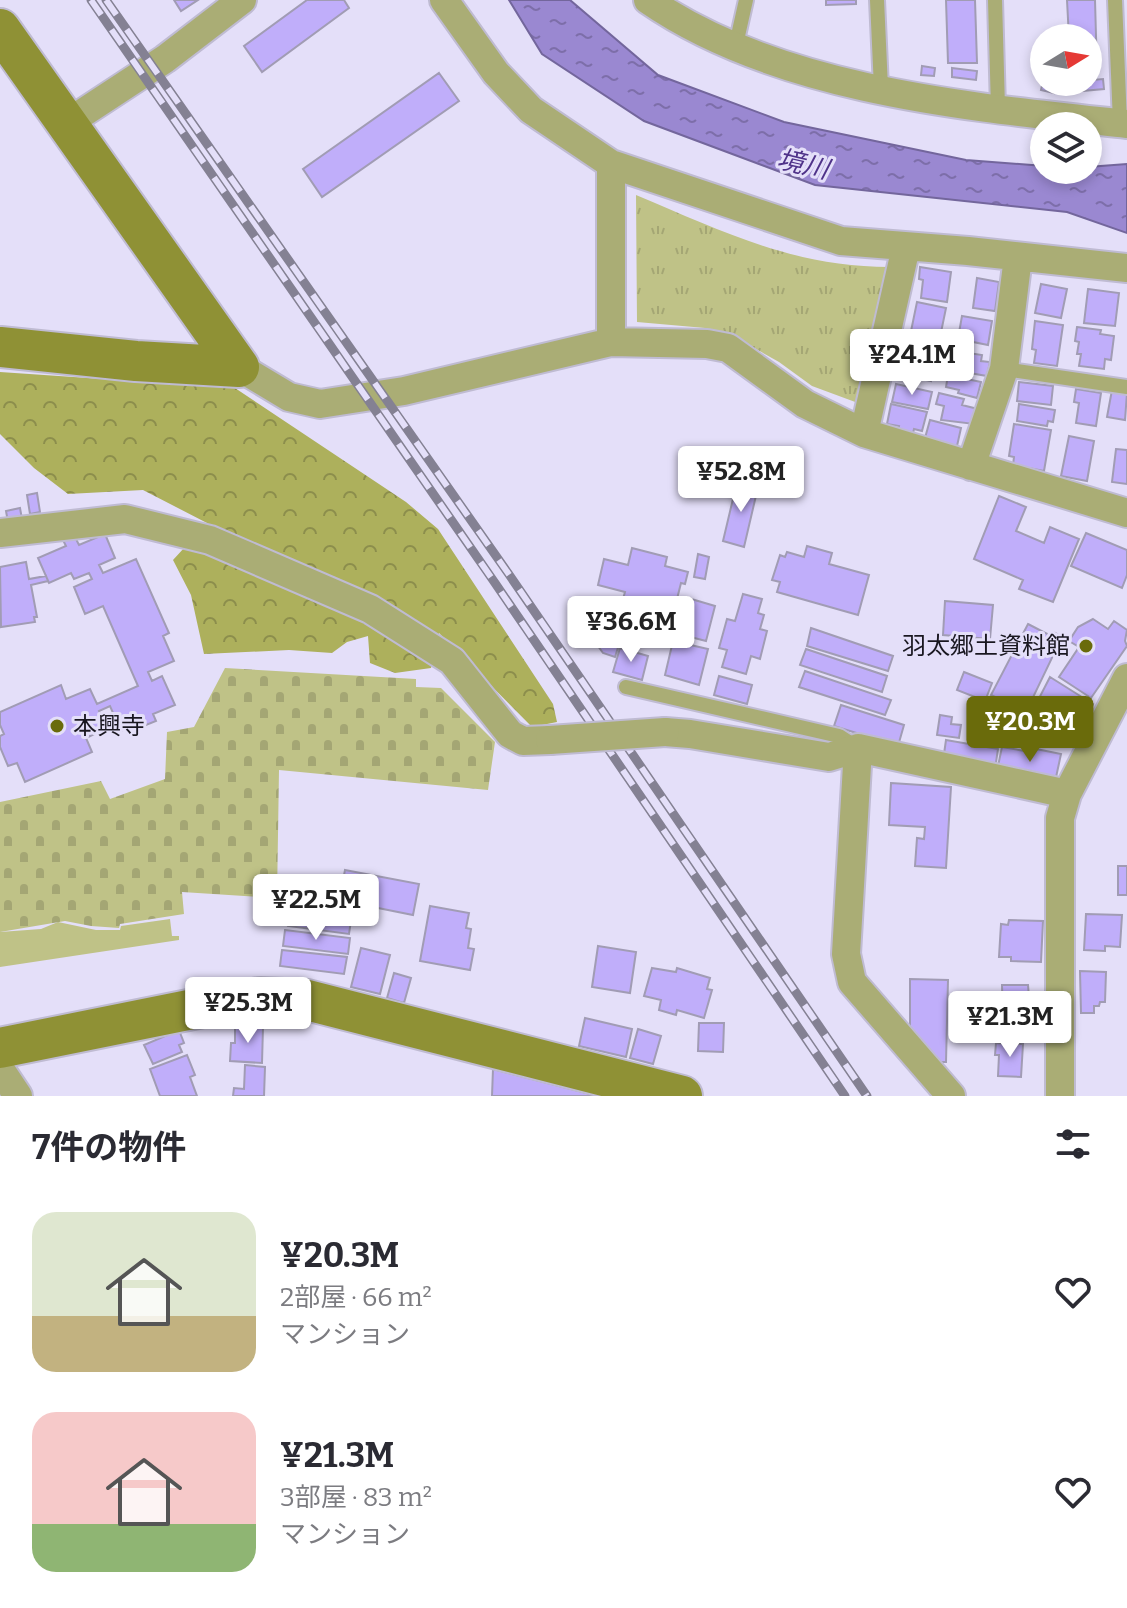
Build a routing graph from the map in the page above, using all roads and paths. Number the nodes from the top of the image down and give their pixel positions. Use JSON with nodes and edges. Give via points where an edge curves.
{"nodes":[{"id":1,"x":242,"y":0,"type":"edge"},
{"id":2,"x":444,"y":0,"type":"edge"},
{"id":3,"x":648,"y":0,"type":"edge"},
{"id":4,"x":746,"y":0,"type":"edge"},
{"id":5,"x":877,"y":0,"type":"edge"},
{"id":6,"x":995,"y":0,"type":"edge"},
{"id":7,"x":1115,"y":0,"type":"edge"},
{"id":8,"x":0,"y":29,"type":"edge"},
{"id":9,"x":735,"y":49,"type":"junction"},
{"id":10,"x":881,"y":88,"type":"junction"},
{"id":11,"x":998,"y":108,"type":"junction"},
{"id":12,"x":66,"y":124,"type":"junction"},
{"id":13,"x":1123,"y":124,"type":"edge"},
{"id":14,"x":611,"y":164,"type":"junction"},
{"id":15,"x":906,"y":247,"type":"junction"},
{"id":16,"x":1018,"y":257,"type":"junction"},
{"id":17,"x":1127,"y":268,"type":"edge"},
{"id":18,"x":611,"y":342,"type":"junction"},
{"id":19,"x":0,"y":347,"type":"edge"},
{"id":20,"x":239,"y":367,"type":"junction"},
{"id":21,"x":1004,"y":369,"type":"junction"},
{"id":22,"x":1127,"y":387,"type":"edge"},
{"id":23,"x":864,"y":433,"type":"junction"},
{"id":24,"x":971,"y":466,"type":"junction"},
{"id":25,"x":1127,"y":513,"type":"edge"},
{"id":26,"x":0,"y":533,"type":"edge"},
{"id":27,"x":1127,"y":678,"type":"edge"},
{"id":28,"x":626,"y":687,"type":"dead end"},
{"id":29,"x":858,"y":748,"type":"junction"},
{"id":30,"x":1067,"y":794,"type":"junction"},
{"id":31,"x":0,"y":1048,"type":"edge"},
{"id":32,"x":0,"y":1069,"type":"edge"},
{"id":33,"x":18,"y":1096,"type":"edge"},
{"id":34,"x":682,"y":1096,"type":"edge"},
{"id":35,"x":951,"y":1096,"type":"edge"},
{"id":36,"x":1060,"y":1096,"type":"edge"}],
"edges":[{"from":1,"to":12,"type":"street"},
{"from":2,"to":14,"type":"street","via":[[496,73],[531,110]]},
{"from":3,"to":9,"type":"street"},
{"from":4,"to":9,"type":"lane"},
{"from":5,"to":10,"type":"lane"},
{"from":6,"to":11,"type":"lane"},
{"from":7,"to":13,"type":"lane"},
{"from":8,"to":12,"type":"street"},
{"from":9,"to":10,"type":"street","via":[[803,72]]},
{"from":10,"to":11,"type":"street"},
{"from":11,"to":13,"type":"street"},
{"from":12,"to":20,"type":"street"},
{"from":14,"to":15,"type":"street","via":[[841,241]]},
{"from":14,"to":18,"type":"street"},
{"from":15,"to":16,"type":"street"},
{"from":15,"to":23,"type":"street"},
{"from":16,"to":17,"type":"street"},
{"from":16,"to":21,"type":"street"},
{"from":18,"to":20,"type":"street","via":[[404,391],[320,404],[289,397]]},
{"from":18,"to":23,"type":"street","via":[[728,348],[805,404]]},
{"from":19,"to":20,"type":"street"},
{"from":21,"to":22,"type":"lane"},
{"from":21,"to":24,"type":"street"},
{"from":23,"to":24,"type":"street"},
{"from":24,"to":25,"type":"street"},
{"from":26,"to":29,"type":"street","bridge":true,"via":[[125,519],[210,540],[370,609],[452,661],[510,734],[523,741],[665,732],[829,757]]},
{"from":27,"to":30,"type":"street"},
{"from":28,"to":29,"type":"lane","via":[[839,736]]},
{"from":29,"to":30,"type":"street"},
{"from":29,"to":35,"type":"street","via":[[846,954],[852,982]]},
{"from":30,"to":36,"type":"street","via":[[1060,818]]},
{"from":31,"to":34,"type":"street","via":[[279,997]]},
{"from":32,"to":33,"type":"street"}]}
